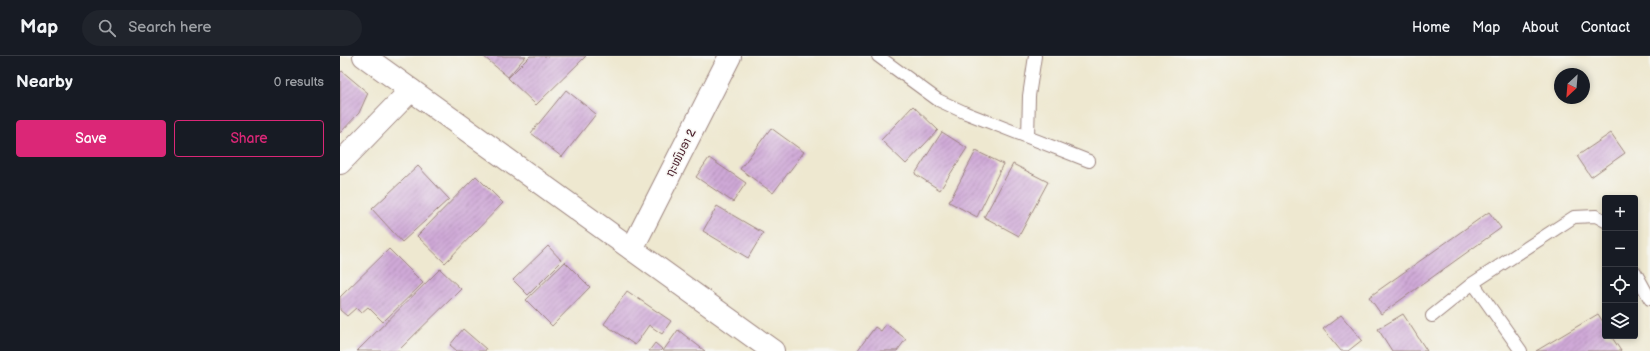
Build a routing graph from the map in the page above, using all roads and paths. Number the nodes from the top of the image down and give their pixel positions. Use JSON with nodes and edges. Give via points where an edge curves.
{"nodes":[{"id":1,"x":364,"y":56,"type":"edge"},
{"id":2,"x":730,"y":56,"type":"edge"},
{"id":3,"x":878,"y":56,"type":"edge"},
{"id":4,"x":1035,"y":56,"type":"edge"},
{"id":5,"x":411,"y":90,"type":"junction"},
{"id":6,"x":1028,"y":137,"type":"junction"},
{"id":7,"x":1089,"y":161,"type":"dead end"},
{"id":8,"x":340,"y":164,"type":"edge"},
{"id":9,"x":1602,"y":219,"type":"edge"},
{"id":10,"x":632,"y":250,"type":"junction"},
{"id":11,"x":1638,"y":277,"type":"edge"},
{"id":12,"x":1473,"y":283,"type":"junction"},
{"id":13,"x":1650,"y":299,"type":"edge"},
{"id":14,"x":1432,"y":316,"type":"dead end"},
{"id":15,"x":773,"y":351,"type":"edge"},
{"id":16,"x":1521,"y":351,"type":"edge"}],
"edges":[{"from":1,"to":5,"type":"street"},
{"from":2,"to":10,"type":"street","name":"ຖະໜົນອາ 2"},
{"from":3,"to":6,"type":"lane","via":[[938,100],[966,114]]},
{"from":4,"to":6,"type":"lane","via":[[1029,96]]},
{"from":5,"to":8,"type":"street"},
{"from":5,"to":10,"type":"street"},
{"from":6,"to":7,"type":"lane"},
{"from":9,"to":12,"type":"lane","via":[[1596,216],[1574,216]]},
{"from":10,"to":15,"type":"street"},
{"from":11,"to":13,"type":"lane"},
{"from":12,"to":14,"type":"lane"},
{"from":12,"to":16,"type":"lane"}]}
